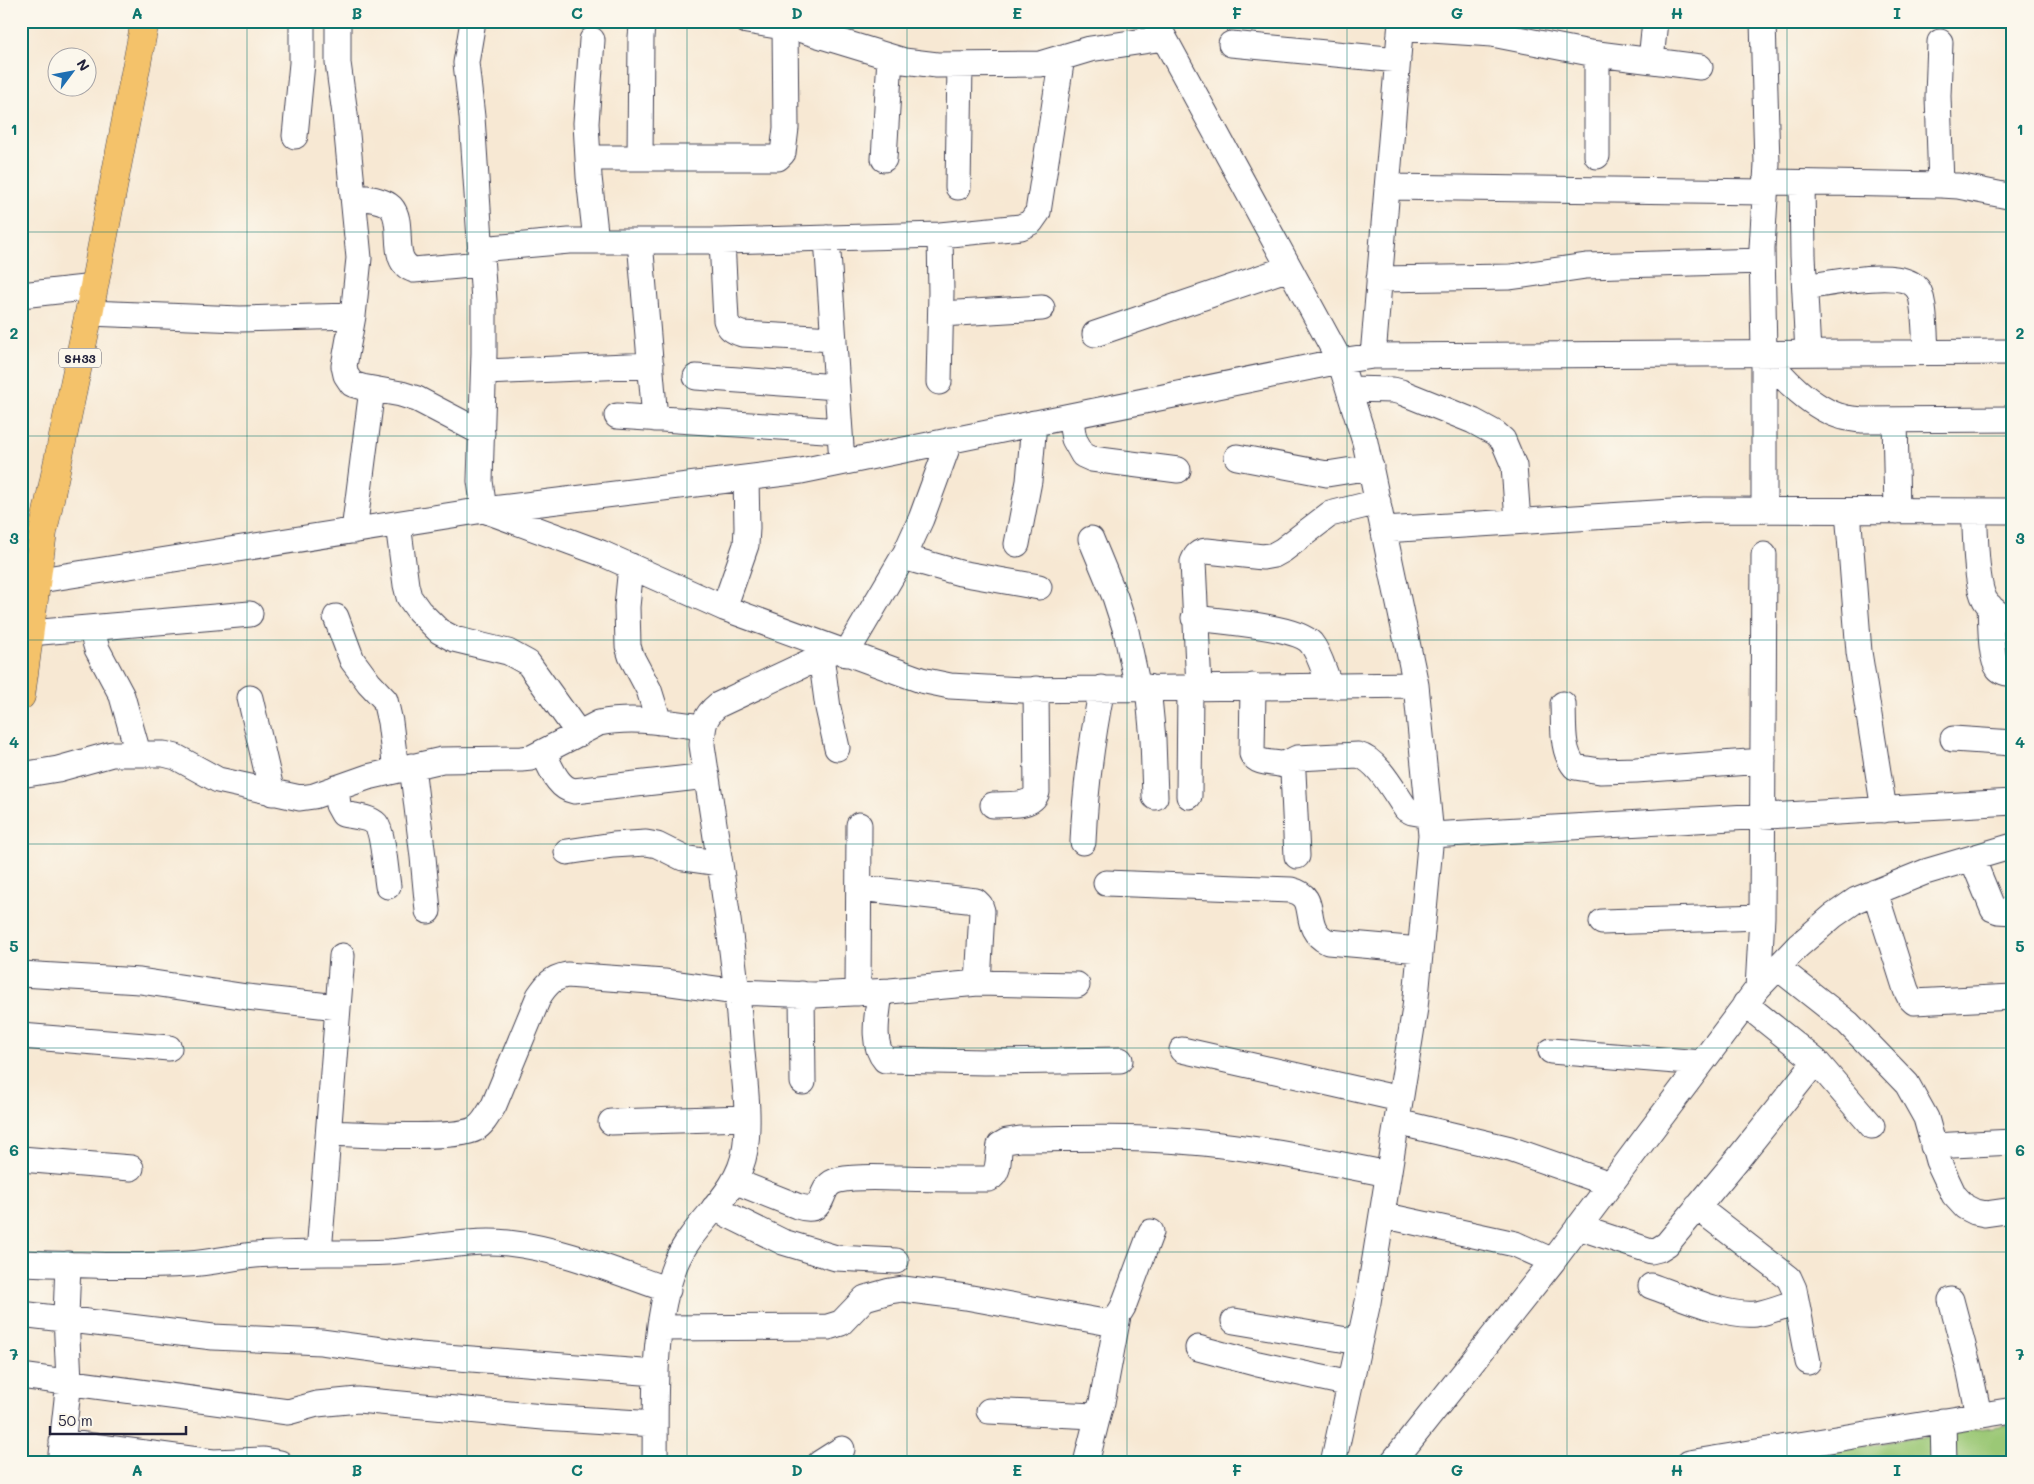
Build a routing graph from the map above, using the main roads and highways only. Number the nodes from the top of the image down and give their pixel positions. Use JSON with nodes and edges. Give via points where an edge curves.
{"nodes":[{"id":1,"x":146,"y":21,"type":"edge"},
{"id":2,"x":28,"y":582,"type":"edge"},
{"id":3,"x":21,"y":696,"type":"edge"}],
"edges":[{"from":1,"to":2,"type":"main road","number":"SH33","via":[[43,532]]},
{"from":2,"to":3,"type":"main road","number":"SH33","via":[[30,633]]}]}
